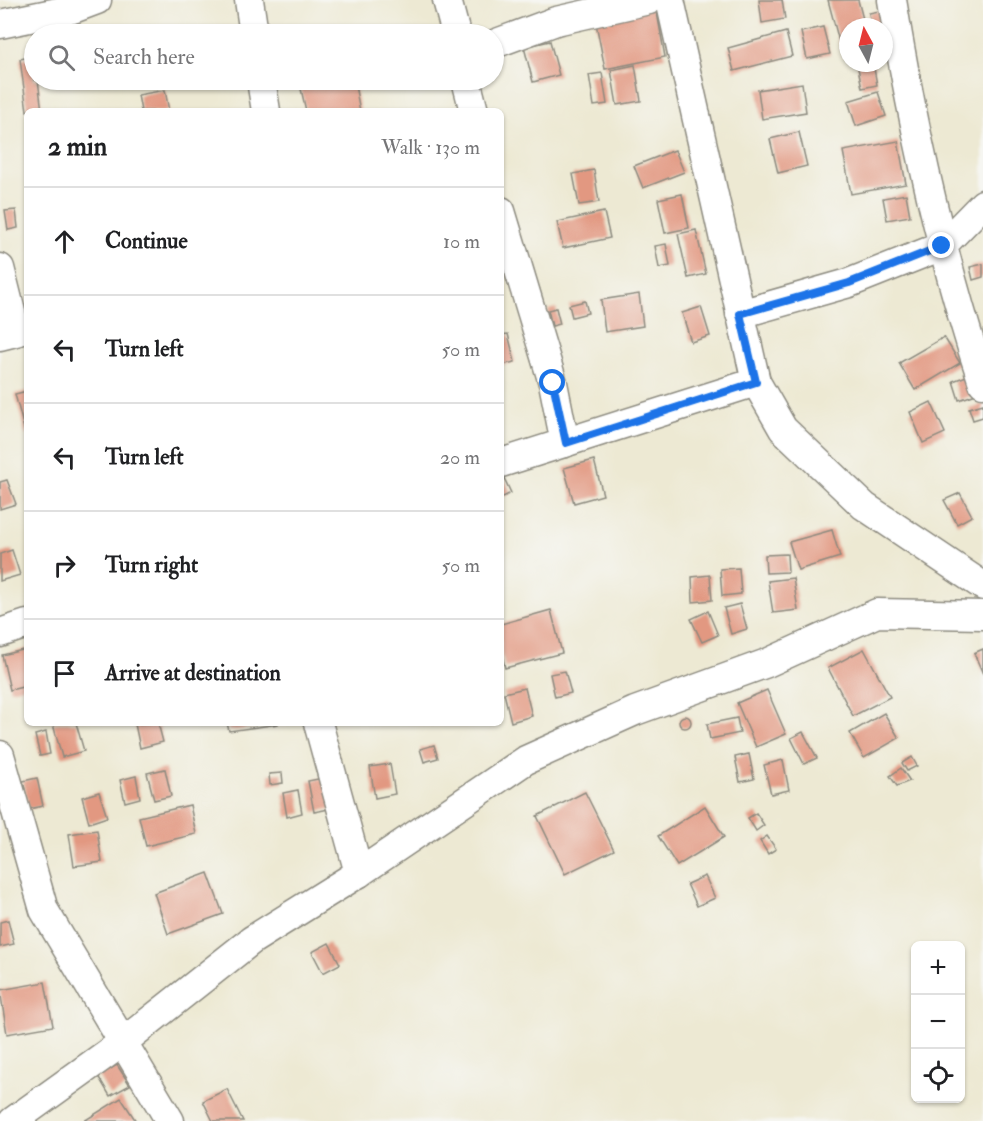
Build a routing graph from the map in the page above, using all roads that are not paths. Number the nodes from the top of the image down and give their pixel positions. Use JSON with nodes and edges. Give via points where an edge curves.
{"nodes":[{"id":1,"x":97,"y":0,"type":"edge"},
{"id":2,"x":249,"y":0,"type":"edge"},
{"id":3,"x":447,"y":0,"type":"edge"},
{"id":4,"x":649,"y":0,"type":"edge"},
{"id":5,"x":670,"y":0,"type":"edge"},
{"id":6,"x":892,"y":0,"type":"edge"},
{"id":7,"x":0,"y":24,"type":"edge"},
{"id":8,"x":253,"y":24,"type":"edge"},
{"id":9,"x":453,"y":24,"type":"edge"},
{"id":10,"x":504,"y":40,"type":"edge"},
{"id":11,"x":263,"y":90,"type":"edge"},
{"id":12,"x":469,"y":90,"type":"edge"},
{"id":13,"x":266,"y":108,"type":"edge"},
{"id":14,"x":473,"y":108,"type":"edge"},
{"id":15,"x":983,"y":204,"type":"edge"},
{"id":16,"x":504,"y":222,"type":"edge"},
{"id":17,"x":942,"y":246,"type":"junction"},
{"id":18,"x":0,"y":268,"type":"edge"},
{"id":19,"x":740,"y":314,"type":"junction"},
{"id":20,"x":0,"y":336,"type":"edge"},
{"id":21,"x":756,"y":382,"type":"junction"},
{"id":22,"x":983,"y":382,"type":"edge"},
{"id":23,"x":566,"y":443,"type":"junction"},
{"id":24,"x":504,"y":462,"type":"edge"},
{"id":25,"x":983,"y":586,"type":"edge"},
{"id":26,"x":983,"y":615,"type":"edge"},
{"id":27,"x":24,"y":625,"type":"edge"},
{"id":28,"x":0,"y":633,"type":"edge"},
{"id":29,"x":319,"y":726,"type":"edge"},
{"id":30,"x":0,"y":755,"type":"edge"},
{"id":31,"x":359,"y":873,"type":"junction"},
{"id":32,"x":123,"y":1041,"type":"junction"},
{"id":33,"x":13,"y":1121,"type":"edge"},
{"id":34,"x":170,"y":1121,"type":"edge"}],
"edges":[{"from":1,"to":7,"type":"street"},
{"from":2,"to":8,"type":"street"},
{"from":3,"to":9,"type":"street"},
{"from":4,"to":10,"type":"street","via":[[556,21]]},
{"from":5,"to":19,"type":"street"},
{"from":6,"to":17,"type":"street"},
{"from":11,"to":13,"type":"street"},
{"from":12,"to":14,"type":"street"},
{"from":15,"to":17,"type":"street"},
{"from":16,"to":23,"type":"street","via":[[553,383]]},
{"from":17,"to":19,"type":"street","via":[[849,283]]},
{"from":17,"to":22,"type":"street"},
{"from":18,"to":20,"type":"street","via":[[16,332]]},
{"from":19,"to":21,"type":"street"},
{"from":21,"to":23,"type":"street"},
{"from":21,"to":25,"type":"street","via":[[783,429],[864,506]]},
{"from":23,"to":24,"type":"street"},
{"from":26,"to":31,"type":"street","via":[[877,613],[767,663],[635,711],[526,760]]},
{"from":27,"to":28,"type":"street"},
{"from":29,"to":31,"type":"street"},
{"from":30,"to":32,"type":"street","via":[[44,910]]},
{"from":31,"to":32,"type":"street","via":[[252,940]]},
{"from":32,"to":33,"type":"street"},
{"from":32,"to":34,"type":"street"}]}
